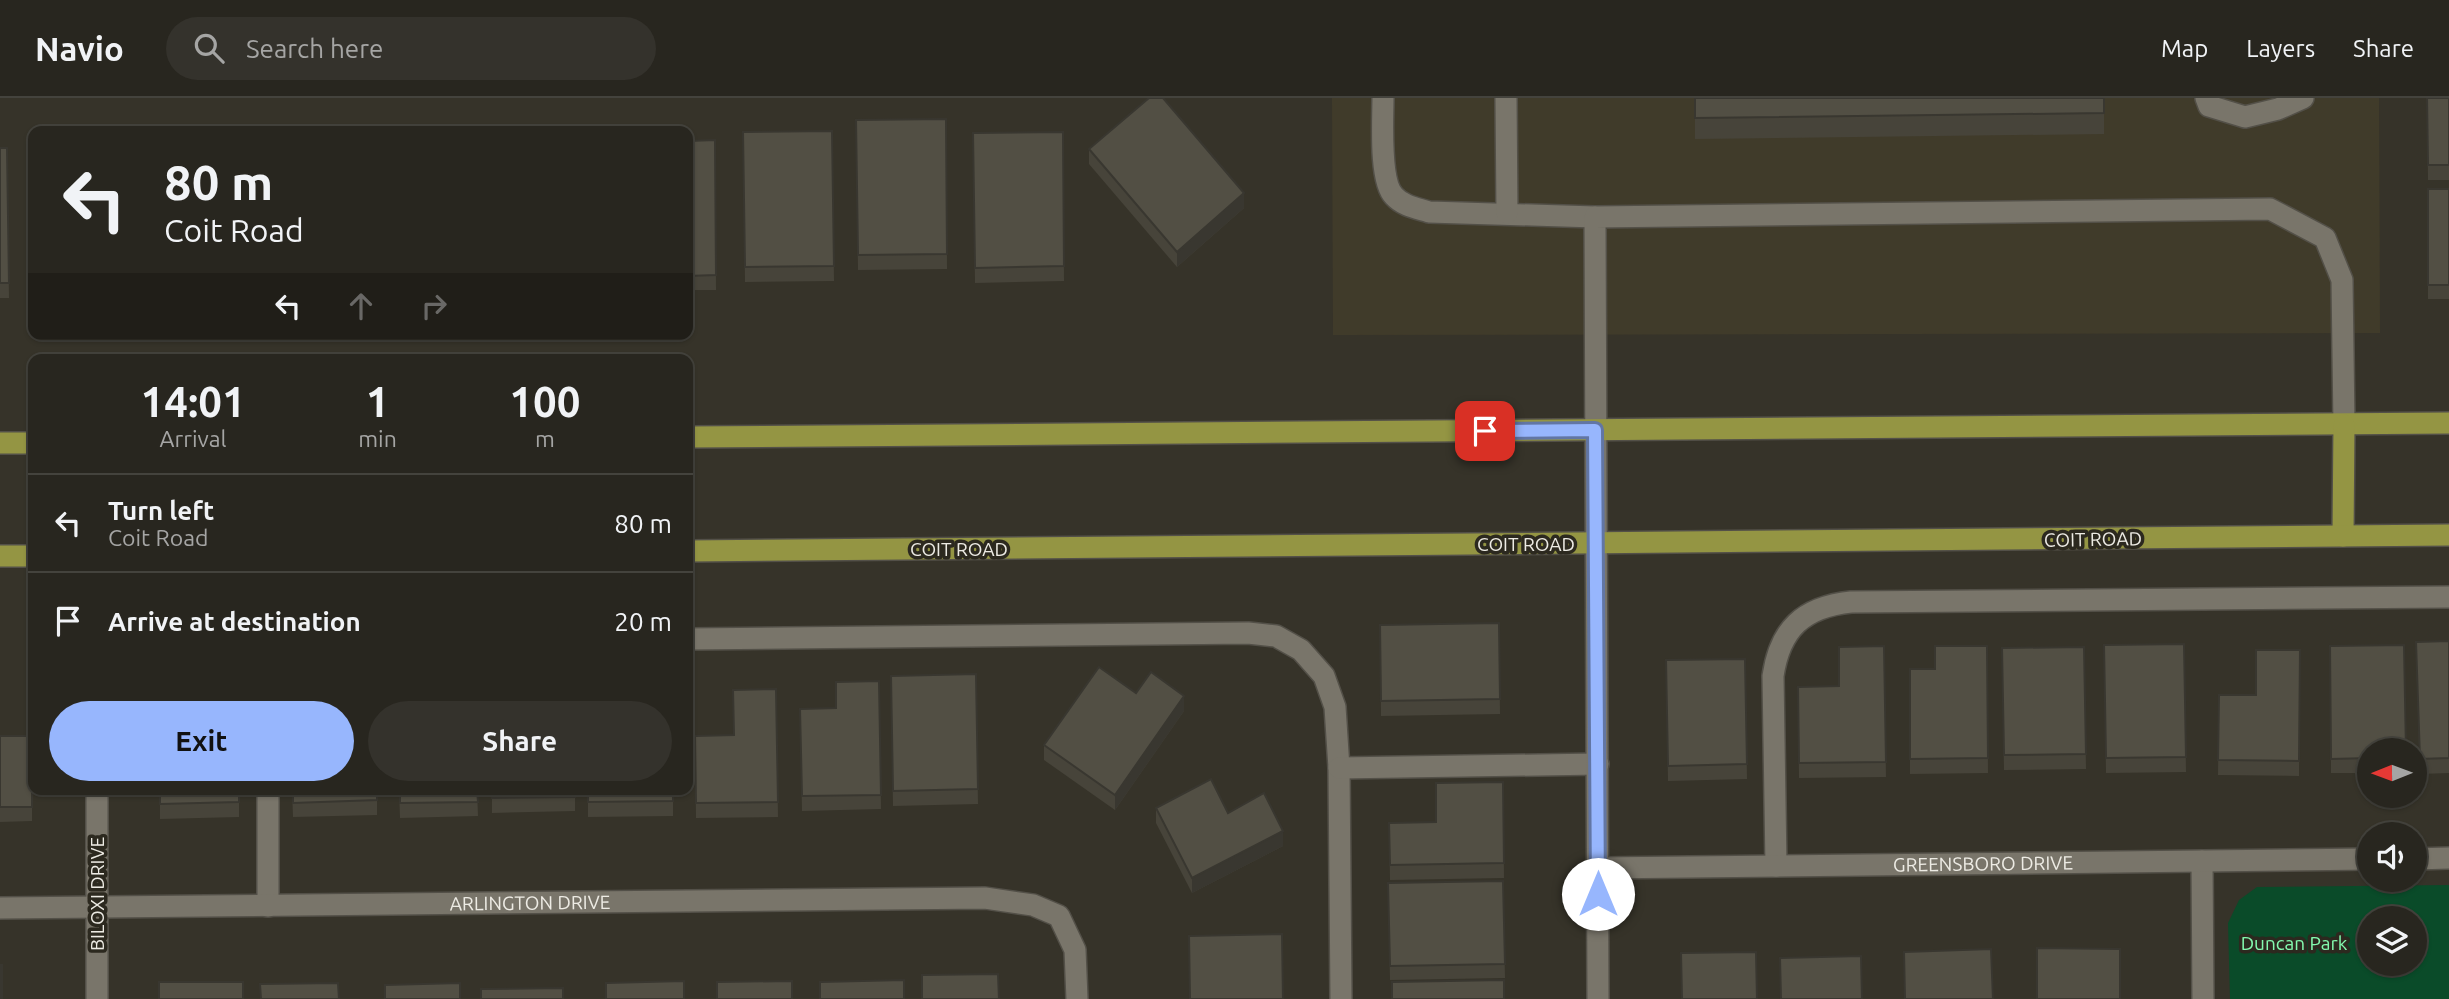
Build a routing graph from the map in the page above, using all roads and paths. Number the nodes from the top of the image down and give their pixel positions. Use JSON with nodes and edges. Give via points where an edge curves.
{"nodes":[{"id":1,"x":1383,"y":98,"type":"edge"},
{"id":2,"x":1506,"y":98,"type":"edge"},
{"id":3,"x":2206,"y":98,"type":"edge"},
{"id":4,"x":2302,"y":98,"type":"edge"},
{"id":5,"x":1507,"y":213,"type":"junction"},
{"id":6,"x":1595,"y":217,"type":"junction"},
{"id":7,"x":2449,"y":423,"type":"edge"},
{"id":8,"x":2344,"y":425,"type":"junction"},
{"id":9,"x":1595,"y":430,"type":"junction"},
{"id":10,"x":693,"y":437,"type":"edge"},
{"id":11,"x":0,"y":443,"type":"edge"},
{"id":12,"x":28,"y":443,"type":"edge"},
{"id":13,"x":2449,"y":535,"type":"edge"},
{"id":14,"x":2343,"y":536,"type":"junction"},
{"id":15,"x":1595,"y":544,"type":"junction"},
{"id":16,"x":693,"y":551,"type":"edge"},
{"id":17,"x":0,"y":556,"type":"edge"},
{"id":18,"x":28,"y":556,"type":"edge"},
{"id":19,"x":2449,"y":597,"type":"edge"},
{"id":20,"x":693,"y":639,"type":"edge"},
{"id":21,"x":1598,"y":764,"type":"junction"},
{"id":22,"x":1339,"y":768,"type":"junction"},
{"id":23,"x":97,"y":795,"type":"edge"},
{"id":24,"x":268,"y":795,"type":"edge"},
{"id":25,"x":2449,"y":858,"type":"edge"},
{"id":26,"x":2357,"y":859,"type":"edge"},
{"id":27,"x":2427,"y":859,"type":"edge"},
{"id":28,"x":2203,"y":861,"type":"junction"},
{"id":29,"x":1776,"y":866,"type":"junction"},
{"id":30,"x":1598,"y":867,"type":"junction"},
{"id":31,"x":268,"y":906,"type":"junction"},
{"id":32,"x":0,"y":908,"type":"edge"},
{"id":33,"x":97,"y":908,"type":"junction"},
{"id":34,"x":97,"y":999,"type":"edge"},
{"id":35,"x":1077,"y":999,"type":"edge"},
{"id":36,"x":1341,"y":999,"type":"edge"},
{"id":37,"x":1598,"y":999,"type":"edge"},
{"id":38,"x":2203,"y":999,"type":"edge"}],
"edges":[{"from":1,"to":5,"type":"street","via":[[1383,161],[1392,195],[1407,206],[1429,212]]},
{"from":2,"to":5,"type":"street"},
{"from":3,"to":4,"type":"street","via":[[2209,106],[2245,117]]},
{"from":5,"to":6,"type":"street"},
{"from":6,"to":8,"type":"street","via":[[2270,209],[2325,239],[2342,280]]},
{"from":6,"to":9,"type":"street"},
{"from":7,"to":8,"type":"main road"},
{"from":8,"to":9,"type":"main road"},
{"from":8,"to":14,"type":"main road"},
{"from":9,"to":10,"type":"main road"},
{"from":9,"to":15,"type":"street"},
{"from":11,"to":12,"type":"main road"},
{"from":13,"to":14,"type":"main road","name":"COIT ROAD"},
{"from":14,"to":15,"type":"main road","name":"COIT ROAD"},
{"from":15,"to":16,"type":"main road","name":"COIT ROAD"},
{"from":15,"to":21,"type":"street"},
{"from":17,"to":18,"type":"main road"},
{"from":19,"to":29,"type":"street","via":[[1851,602],[1819,609],[1790,629],[1775,664]]},
{"from":20,"to":22,"type":"street","via":[[1276,636],[1301,650],[1324,676],[1335,707]]},
{"from":21,"to":22,"type":"street"},
{"from":21,"to":30,"type":"street"},
{"from":22,"to":36,"type":"street"},
{"from":23,"to":33,"type":"street","name":"BILOXI DRIVE"},
{"from":24,"to":31,"type":"street"},
{"from":25,"to":27,"type":"street"},
{"from":26,"to":28,"type":"street","name":"GREENSBORO DRIVE"},
{"from":28,"to":29,"type":"street","name":"GREENSBORO DRIVE"},
{"from":28,"to":38,"type":"street"},
{"from":29,"to":30,"type":"street","name":"GREENSBORO DRIVE"},
{"from":30,"to":37,"type":"street"},
{"from":31,"to":33,"type":"street","name":"ARLINGTON DRIVE"},
{"from":31,"to":35,"type":"street","name":"ARLINGTON DRIVE","via":[[985,898],[1033,905],[1059,916],[1075,950]]},
{"from":32,"to":33,"type":"street","name":"ARLINGTON DRIVE"},
{"from":33,"to":34,"type":"street","name":"BILOXI DRIVE"}]}
